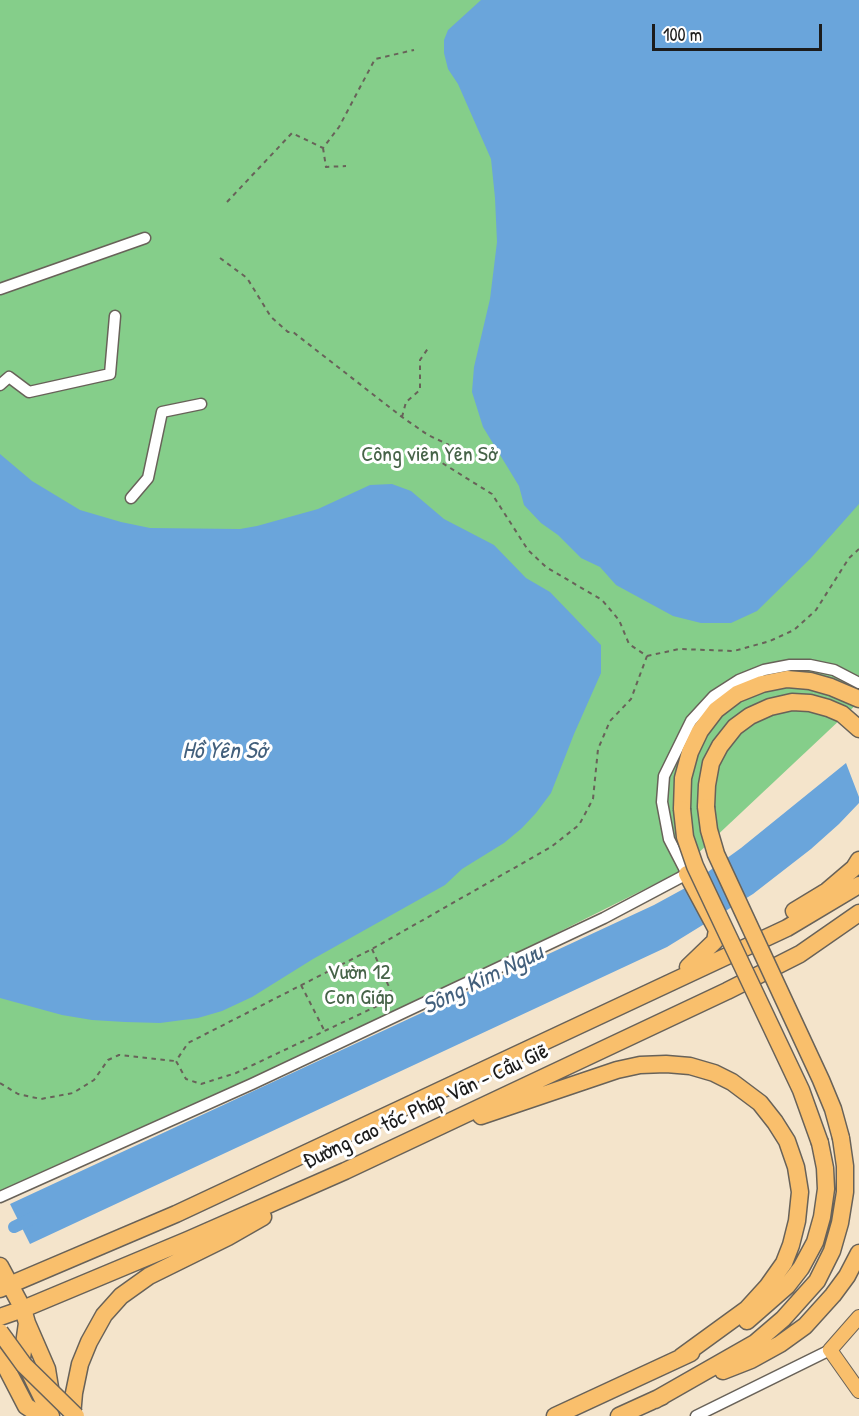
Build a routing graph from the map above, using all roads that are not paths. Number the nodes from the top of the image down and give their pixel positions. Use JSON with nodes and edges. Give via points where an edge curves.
{"nodes":[{"id":1,"x":145,"y":238,"type":"dead end"},
{"id":2,"x":0,"y":289,"type":"edge"},
{"id":3,"x":115,"y":316,"type":"dead end"},
{"id":4,"x":0,"y":385,"type":"edge"},
{"id":5,"x":201,"y":404,"type":"dead end"},
{"id":6,"x":131,"y":498,"type":"dead end"},
{"id":7,"x":859,"y":683,"type":"edge"},
{"id":8,"x":859,"y":699,"type":"edge"},
{"id":9,"x":859,"y":729,"type":"edge"},
{"id":10,"x":859,"y":860,"type":"edge"},
{"id":11,"x":689,"y":878,"type":"junction"},
{"id":12,"x":859,"y":885,"type":"edge"},
{"id":13,"x":859,"y":913,"type":"edge"},
{"id":14,"x":688,"y":967,"type":"junction"},
{"id":15,"x":644,"y":995,"type":"junction"},
{"id":16,"x":420,"y":1136,"type":"junction"},
{"id":17,"x":345,"y":1171,"type":"junction"},
{"id":18,"x":0,"y":1197,"type":"edge"},
{"id":19,"x":859,"y":1253,"type":"edge"},
{"id":20,"x":0,"y":1265,"type":"edge"},
{"id":21,"x":12,"y":1283,"type":"edge"},
{"id":22,"x":25,"y":1316,"type":"junction"},
{"id":23,"x":0,"y":1317,"type":"edge"},
{"id":24,"x":859,"y":1317,"type":"edge"},
{"id":25,"x":0,"y":1332,"type":"edge"},
{"id":26,"x":830,"y":1350,"type":"junction"},
{"id":27,"x":0,"y":1356,"type":"edge"},
{"id":28,"x":681,"y":1357,"type":"junction"},
{"id":29,"x":22,"y":1358,"type":"junction"},
{"id":30,"x":0,"y":1377,"type":"edge"},
{"id":31,"x":859,"y":1391,"type":"edge"},
{"id":32,"x":655,"y":1400,"type":"junction"},
{"id":33,"x":19,"y":1416,"type":"edge"},
{"id":34,"x":41,"y":1416,"type":"edge"},
{"id":35,"x":52,"y":1416,"type":"edge"},
{"id":36,"x":74,"y":1416,"type":"edge"},
{"id":37,"x":555,"y":1416,"type":"edge"},
{"id":38,"x":619,"y":1416,"type":"edge"},
{"id":39,"x":696,"y":1416,"type":"edge"}],
"edges":[{"from":1,"to":2,"type":"street"},
{"from":3,"to":4,"type":"street","via":[[110,374],[29,392],[9,377]]},
{"from":5,"to":6,"type":"street","via":[[162,412],[148,478]]},
{"from":7,"to":11,"type":"street","via":[[834,670],[810,665],[764,670],[714,696],[691,721],[664,776],[662,802],[669,839]]},
{"from":8,"to":28,"type":"highway","bridge":true,"via":[[810,681],[787,679],[762,684],[737,694],[717,710],[690,752],[683,778],[685,837],[801,1090],[820,1143],[825,1189],[815,1242],[787,1286],[742,1325]]},
{"from":9,"to":32,"type":"highway","bridge":true,"via":[[842,714],[810,703],[770,706],[735,727],[711,763],[706,807],[716,854],[833,1109],[841,1138],[845,1192],[831,1251],[817,1281],[783,1320],[755,1343]]},
{"from":10,"to":14,"type":"highway","via":[[812,901]]},
{"from":11,"to":14,"type":"highway","via":[[717,930],[715,941]]},
{"from":11,"to":18,"type":"street","via":[[252,1084]]},
{"from":12,"to":15,"type":"highway","name":"Đường cao tốc Pháp Vân - Cầu Giẽ","via":[[787,928]]},
{"from":13,"to":16,"type":"highway","name":"Đường cao tốc Pháp Vân - Cầu Giẽ","via":[[800,954]]},
{"from":14,"to":15,"type":"highway"},
{"from":15,"to":21,"type":"highway","name":"Đường cao tốc Pháp Vân - Cầu Giẽ","via":[[176,1214]]},
{"from":16,"to":17,"type":"highway","name":"Đường cao tốc Pháp Vân - Cầu Giẽ"},
{"from":16,"to":28,"type":"highway","via":[[640,1065],[690,1066],[714,1073],[748,1093],[776,1122],[796,1167],[800,1192],[792,1245],[784,1263],[747,1309]]},
{"from":17,"to":22,"type":"highway","name":"Đường cao tốc Pháp Vân - Cầu Giẽ"},
{"from":17,"to":36,"type":"highway","via":[[149,1276],[121,1296],[88,1342],[74,1393]]},
{"from":19,"to":32,"type":"highway","via":[[847,1276],[805,1326],[751,1360]]},
{"from":20,"to":21,"type":"highway"},
{"from":21,"to":22,"type":"highway"},
{"from":22,"to":23,"type":"highway","name":"Đường cao tốc Pháp Vân - Cầu Giẽ"},
{"from":22,"to":29,"type":"highway"},
{"from":22,"to":35,"type":"highway","via":[[47,1369]]},
{"from":23,"to":29,"type":"highway"},
{"from":24,"to":26,"type":"main road"},
{"from":25,"to":36,"type":"highway","bridge":true,"via":[[24,1365]]},
{"from":26,"to":31,"type":"main road"},
{"from":26,"to":39,"type":"street"},
{"from":27,"to":34,"type":"highway","via":[[26,1406]]},
{"from":28,"to":37,"type":"highway"},
{"from":29,"to":35,"type":"highway"},
{"from":30,"to":33,"type":"highway"},
{"from":32,"to":38,"type":"highway"}]}
